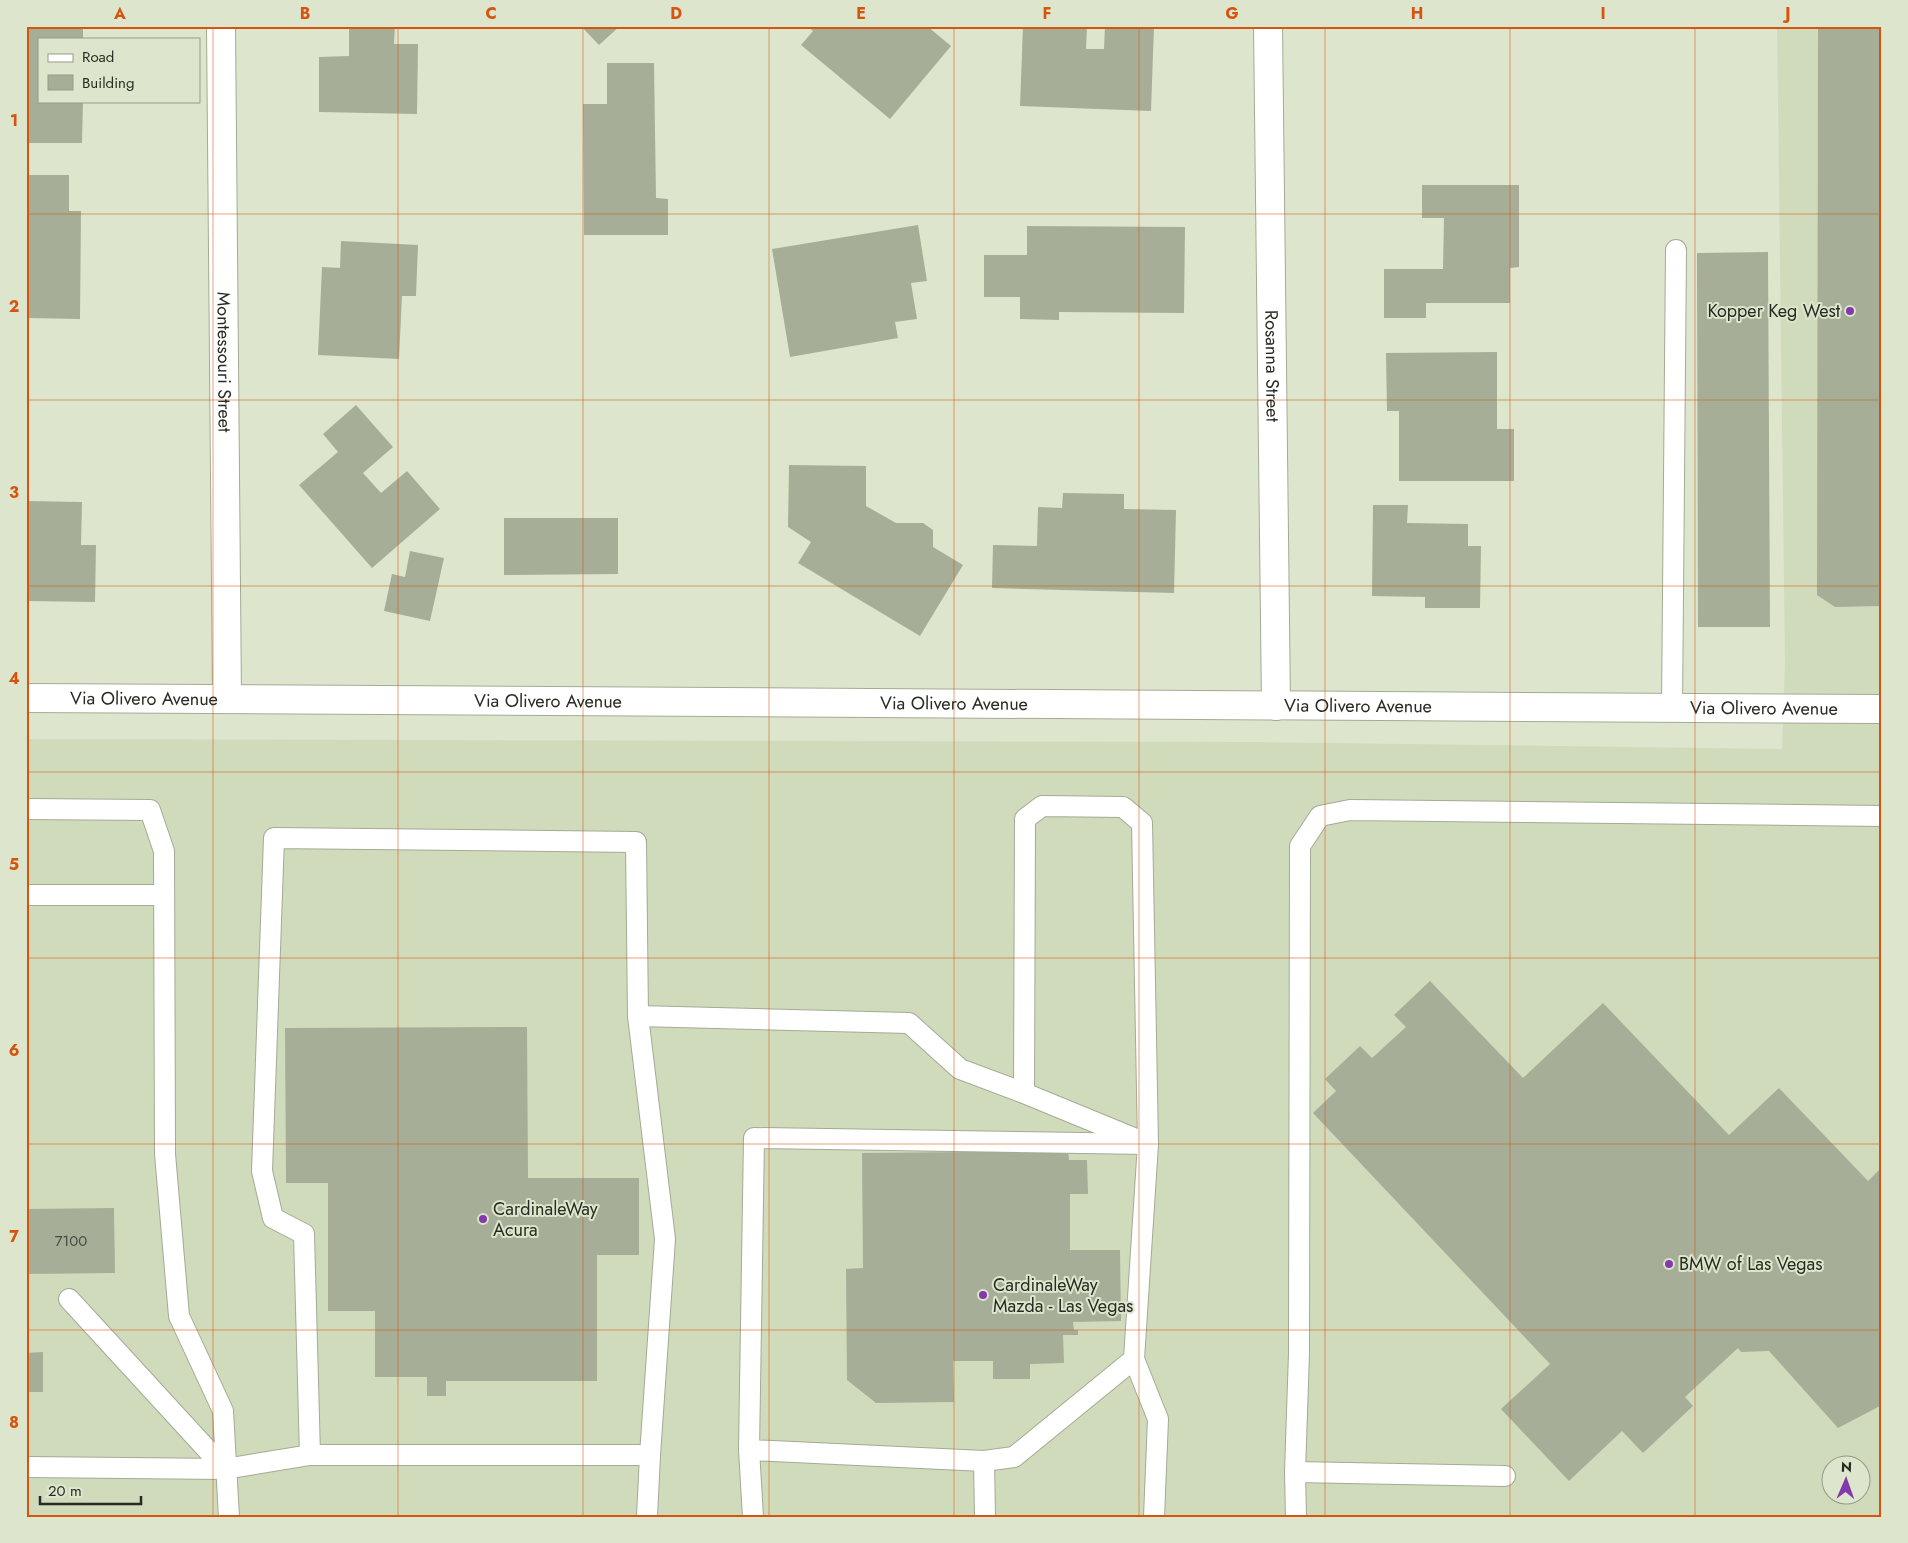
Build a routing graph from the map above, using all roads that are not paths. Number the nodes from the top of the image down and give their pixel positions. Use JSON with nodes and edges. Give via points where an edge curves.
{"nodes":[{"id":1,"x":221,"y":26,"type":"edge"},
{"id":2,"x":1268,"y":26,"type":"edge"},
{"id":3,"x":1676,"y":250,"type":"dead end"},
{"id":4,"x":26,"y":698,"type":"edge"},
{"id":5,"x":227,"y":699,"type":"junction"},
{"id":6,"x":1276,"y":706,"type":"junction"},
{"id":7,"x":1672,"y":708,"type":"junction"},
{"id":8,"x":1882,"y":709,"type":"edge"},
{"id":9,"x":26,"y":809,"type":"edge"},
{"id":10,"x":1882,"y":816,"type":"edge"},
{"id":11,"x":26,"y":895,"type":"edge"},
{"id":12,"x":164,"y":895,"type":"junction"},
{"id":13,"x":638,"y":1016,"type":"junction"},
{"id":14,"x":1024,"y":1093,"type":"junction"},
{"id":15,"x":1148,"y":1144,"type":"junction"},
{"id":16,"x":69,"y":1299,"type":"dead end"},
{"id":17,"x":1134,"y":1359,"type":"junction"},
{"id":18,"x":749,"y":1450,"type":"junction"},
{"id":19,"x":310,"y":1455,"type":"junction"},
{"id":20,"x":650,"y":1455,"type":"junction"},
{"id":21,"x":984,"y":1461,"type":"junction"},
{"id":22,"x":26,"y":1467,"type":"edge"},
{"id":23,"x":226,"y":1469,"type":"junction"},
{"id":24,"x":1295,"y":1472,"type":"junction"},
{"id":25,"x":1505,"y":1476,"type":"dead end"},
{"id":26,"x":229,"y":1517,"type":"edge"},
{"id":27,"x":647,"y":1517,"type":"edge"},
{"id":28,"x":753,"y":1517,"type":"edge"},
{"id":29,"x":985,"y":1517,"type":"edge"},
{"id":30,"x":1154,"y":1517,"type":"edge"},
{"id":31,"x":1296,"y":1517,"type":"edge"}],
"edges":[{"from":1,"to":5,"type":"street","name":"Montessouri Street"},
{"from":2,"to":6,"type":"street","name":"Rosanna Street"},
{"from":3,"to":7,"type":"lane"},
{"from":4,"to":5,"type":"street","name":"Via Olivero Avenue"},
{"from":5,"to":6,"type":"street","name":"Via Olivero Avenue"},
{"from":6,"to":7,"type":"street","name":"Via Olivero Avenue"},
{"from":7,"to":8,"type":"street","name":"Via Olivero Avenue"},
{"from":9,"to":12,"type":"lane","via":[[150,810],[164,851]]},
{"from":10,"to":24,"type":"lane","via":[[1350,810],[1320,816],[1300,846],[1299,1352]]},
{"from":11,"to":12,"type":"lane"},
{"from":12,"to":23,"type":"lane","via":[[165,1154],[178,1316],[223,1411]]},
{"from":13,"to":14,"type":"lane","via":[[909,1023],[960,1070]]},
{"from":13,"to":19,"type":"lane","via":[[636,842],[274,838],[262,1171],[273,1218],[304,1234]]},
{"from":13,"to":20,"type":"lane","via":[[665,1239]]},
{"from":14,"to":15,"type":"lane"},
{"from":14,"to":15,"type":"lane","via":[[1024,819],[1042,806],[1123,807],[1142,823]]},
{"from":15,"to":17,"type":"lane"},
{"from":15,"to":18,"type":"lane","via":[[754,1138]]},
{"from":16,"to":23,"type":"lane"},
{"from":17,"to":21,"type":"lane","via":[[1014,1457]]},
{"from":17,"to":30,"type":"lane","via":[[1158,1419]]},
{"from":18,"to":21,"type":"lane"},
{"from":18,"to":28,"type":"lane"},
{"from":19,"to":20,"type":"lane"},
{"from":19,"to":23,"type":"lane"},
{"from":20,"to":27,"type":"lane"},
{"from":21,"to":29,"type":"lane"},
{"from":22,"to":23,"type":"lane"},
{"from":23,"to":26,"type":"lane"},
{"from":24,"to":25,"type":"lane"},
{"from":24,"to":31,"type":"lane"}]}
